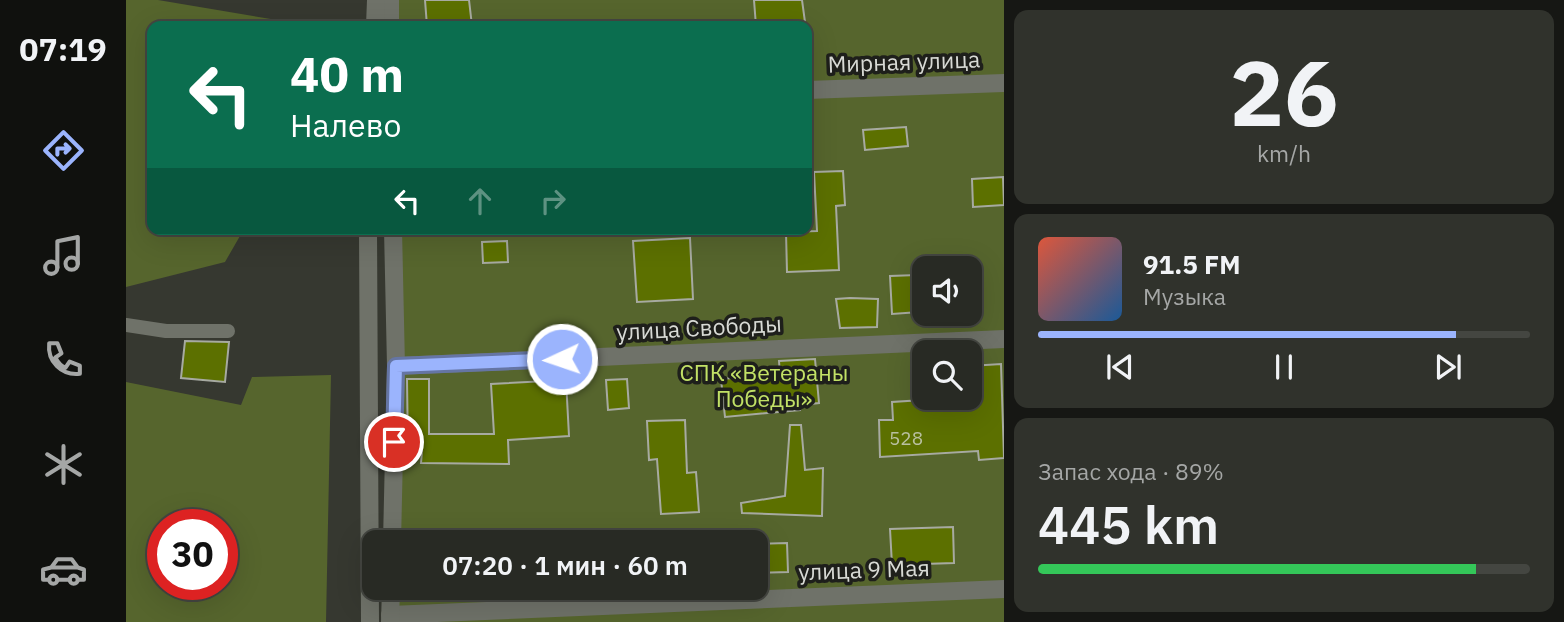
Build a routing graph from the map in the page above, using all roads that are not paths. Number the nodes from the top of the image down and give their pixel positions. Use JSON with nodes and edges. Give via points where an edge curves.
{"nodes":[{"id":1,"x":376,"y":0,"type":"edge"},
{"id":2,"x":390,"y":0,"type":"edge"},
{"id":3,"x":375,"y":21,"type":"edge"},
{"id":4,"x":390,"y":21,"type":"edge"},
{"id":5,"x":1004,"y":83,"type":"edge"},
{"id":6,"x":812,"y":90,"type":"edge"},
{"id":7,"x":368,"y":235,"type":"edge"},
{"id":8,"x":393,"y":235,"type":"edge"},
{"id":9,"x":126,"y":325,"type":"edge"},
{"id":10,"x":228,"y":331,"type":"dead end"},
{"id":11,"x":1004,"y":339,"type":"edge"},
{"id":12,"x":396,"y":366,"type":"junction"},
{"id":13,"x":392,"y":530,"type":"edge"},
{"id":14,"x":1004,"y":589,"type":"edge"},
{"id":15,"x":391,"y":600,"type":"edge"},
{"id":16,"x":390,"y":618,"type":"edge"},
{"id":17,"x":370,"y":622,"type":"edge"}],
"edges":[{"from":1,"to":3,"type":"street"},
{"from":2,"to":4,"type":"street"},
{"from":5,"to":6,"type":"street","name":"Мирная улица"},
{"from":7,"to":17,"type":"street"},
{"from":8,"to":12,"type":"street"},
{"from":9,"to":10,"type":"lane","via":[[166,331]]},
{"from":11,"to":12,"type":"street","name":"улица Свободы"},
{"from":12,"to":13,"type":"street"},
{"from":14,"to":16,"type":"street","name":"улица 9 Мая"},
{"from":15,"to":16,"type":"street"}]}
